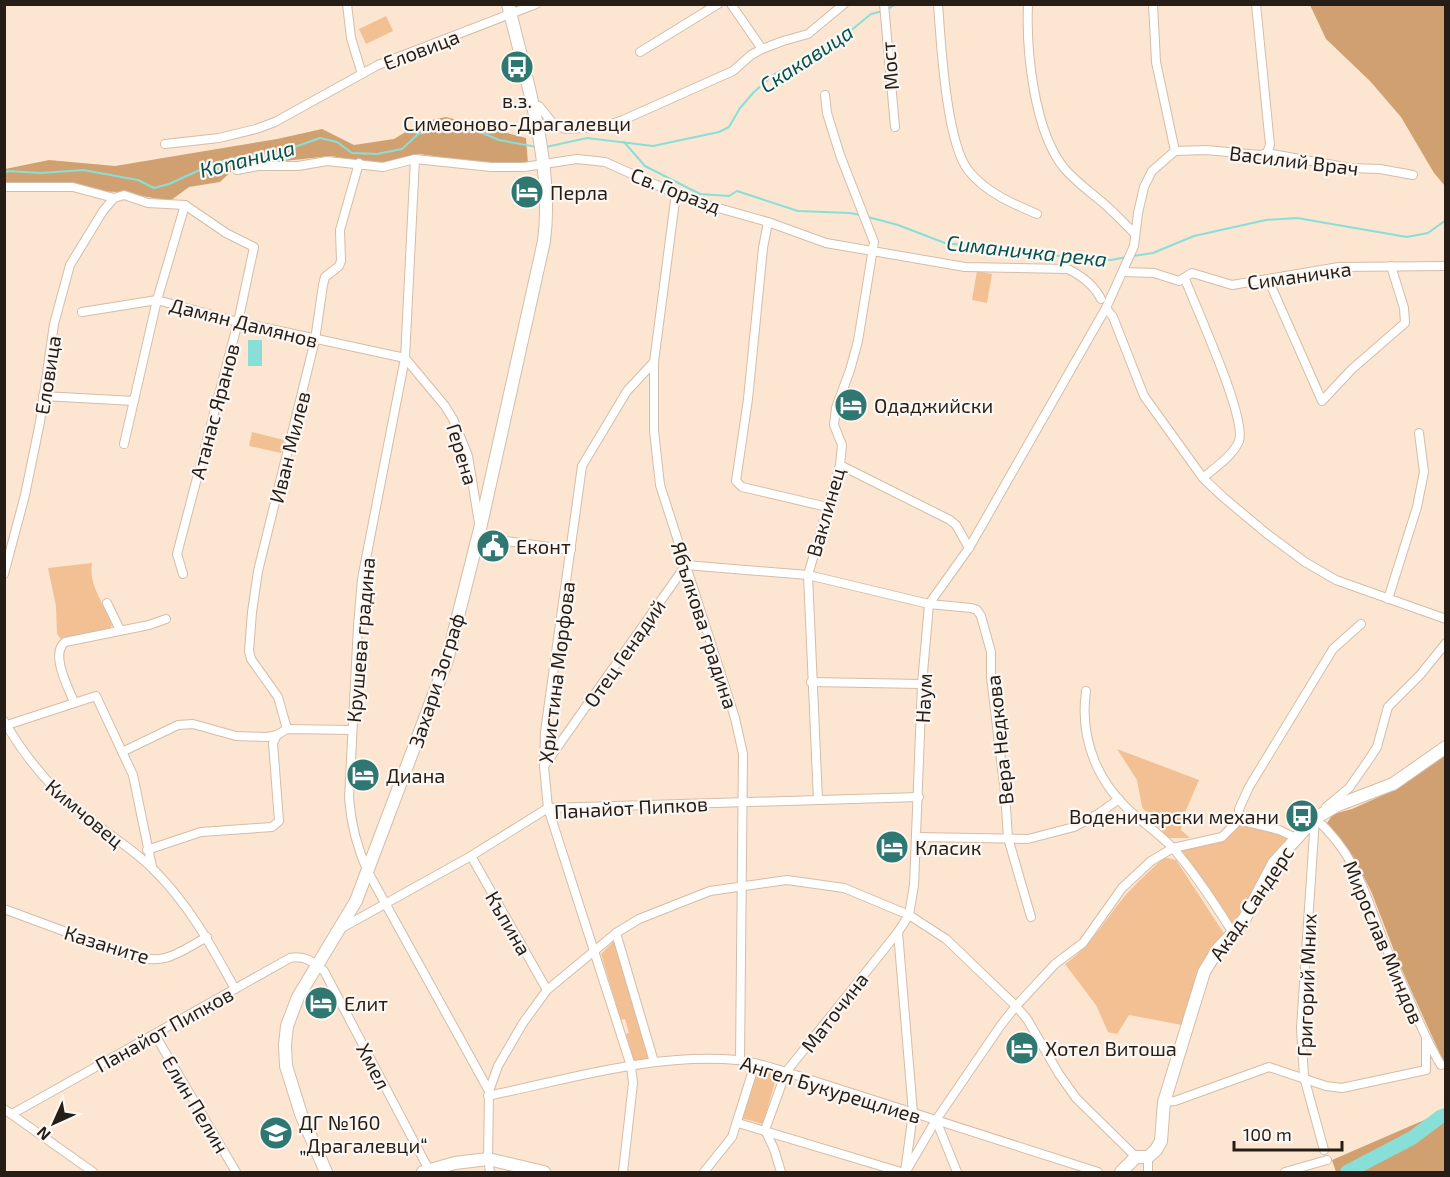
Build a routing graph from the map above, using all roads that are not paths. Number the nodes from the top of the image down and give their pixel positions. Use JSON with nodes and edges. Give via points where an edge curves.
{"nodes":[{"id":1,"x":347,"y":4,"type":"edge"},
{"id":2,"x":536,"y":4,"type":"edge"},
{"id":3,"x":718,"y":4,"type":"edge"},
{"id":4,"x":730,"y":4,"type":"edge"},
{"id":5,"x":844,"y":4,"type":"edge"},
{"id":6,"x":938,"y":4,"type":"edge"},
{"id":7,"x":1028,"y":4,"type":"edge"},
{"id":8,"x":1153,"y":4,"type":"edge"},
{"id":9,"x":1256,"y":4,"type":"edge"},
{"id":10,"x":884,"y":5,"type":"edge"},
{"id":11,"x":509,"y":9,"type":"edge"},
{"id":12,"x":762,"y":49,"type":"junction"},
{"id":13,"x":640,"y":52,"type":"dead end"},
{"id":14,"x":363,"y":74,"type":"junction"},
{"id":15,"x":825,"y":95,"type":"dead end"},
{"id":16,"x":532,"y":106,"type":"junction"},
{"id":17,"x":895,"y":127,"type":"dead end"},
{"id":18,"x":165,"y":144,"type":"dead end"},
{"id":19,"x":1174,"y":151,"type":"junction"},
{"id":20,"x":1267,"y":153,"type":"junction"},
{"id":21,"x":415,"y":159,"type":"junction"},
{"id":22,"x":543,"y":159,"type":"junction"},
{"id":23,"x":359,"y":164,"type":"junction"},
{"id":24,"x":237,"y":170,"type":"dead end"},
{"id":25,"x":1413,"y":175,"type":"dead end"},
{"id":26,"x":4,"y":187,"type":"edge"},
{"id":27,"x":676,"y":193,"type":"junction"},
{"id":28,"x":114,"y":198,"type":"junction"},
{"id":29,"x":185,"y":206,"type":"junction"},
{"id":30,"x":1037,"y":214,"type":"dead end"},
{"id":31,"x":768,"y":222,"type":"junction"},
{"id":32,"x":1135,"y":234,"type":"junction"},
{"id":33,"x":873,"y":250,"type":"junction"},
{"id":34,"x":1391,"y":266,"type":"junction"},
{"id":35,"x":1446,"y":266,"type":"edge"},
{"id":36,"x":1123,"y":272,"type":"junction"},
{"id":37,"x":1185,"y":279,"type":"junction"},
{"id":38,"x":1268,"y":279,"type":"junction"},
{"id":39,"x":1101,"y":299,"type":"dead end"},
{"id":40,"x":157,"y":300,"type":"junction"},
{"id":41,"x":1106,"y":308,"type":"junction"},
{"id":42,"x":82,"y":312,"type":"dead end"},
{"id":43,"x":238,"y":322,"type":"junction"},
{"id":44,"x":315,"y":340,"type":"junction"},
{"id":45,"x":405,"y":358,"type":"junction"},
{"id":46,"x":654,"y":362,"type":"junction"},
{"id":47,"x":43,"y":396,"type":"junction"},
{"id":48,"x":134,"y":400,"type":"junction"},
{"id":49,"x":1419,"y":433,"type":"dead end"},
{"id":50,"x":124,"y":444,"type":"dead end"},
{"id":51,"x":840,"y":465,"type":"junction"},
{"id":52,"x":1203,"y":478,"type":"junction"},
{"id":53,"x":827,"y":507,"type":"junction"},
{"id":54,"x":479,"y":533,"type":"junction"},
{"id":55,"x":969,"y":548,"type":"junction"},
{"id":56,"x":571,"y":549,"type":"junction"},
{"id":57,"x":687,"y":565,"type":"junction"},
{"id":58,"x":4,"y":574,"type":"edge"},
{"id":59,"x":183,"y":574,"type":"dead end"},
{"id":60,"x":808,"y":575,"type":"junction"},
{"id":61,"x":1388,"y":599,"type":"junction"},
{"id":62,"x":107,"y":603,"type":"dead end"},
{"id":63,"x":929,"y":604,"type":"junction"},
{"id":64,"x":166,"y":619,"type":"dead end"},
{"id":65,"x":1446,"y":619,"type":"edge"},
{"id":66,"x":1361,"y":624,"type":"dead end"},
{"id":67,"x":120,"y":630,"type":"junction"},
{"id":68,"x":1446,"y":644,"type":"edge"},
{"id":69,"x":811,"y":682,"type":"junction"},
{"id":70,"x":922,"y":684,"type":"junction"},
{"id":71,"x":1086,"y":692,"type":"dead end"},
{"id":72,"x":74,"y":702,"type":"junction"},
{"id":73,"x":6,"y":723,"type":"edge"},
{"id":74,"x":287,"y":729,"type":"junction"},
{"id":75,"x":351,"y":730,"type":"junction"},
{"id":76,"x":277,"y":735,"type":"junction"},
{"id":77,"x":1446,"y":747,"type":"edge"},
{"id":78,"x":123,"y":752,"type":"junction"},
{"id":79,"x":544,"y":766,"type":"junction"},
{"id":80,"x":919,"y":797,"type":"junction"},
{"id":81,"x":1119,"y":799,"type":"junction"},
{"id":82,"x":818,"y":800,"type":"junction"},
{"id":83,"x":744,"y":802,"type":"junction"},
{"id":84,"x":548,"y":808,"type":"junction"},
{"id":85,"x":1315,"y":818,"type":"junction"},
{"id":86,"x":1239,"y":820,"type":"junction"},
{"id":87,"x":917,"y":837,"type":"junction"},
{"id":88,"x":1008,"y":838,"type":"junction"},
{"id":89,"x":1296,"y":838,"type":"junction"},
{"id":90,"x":1173,"y":848,"type":"junction"},
{"id":91,"x":147,"y":850,"type":"junction"},
{"id":92,"x":471,"y":856,"type":"junction"},
{"id":93,"x":152,"y":868,"type":"junction"},
{"id":94,"x":368,"y":872,"type":"junction"},
{"id":95,"x":742,"y":885,"type":"junction"},
{"id":96,"x":384,"y":903,"type":"junction"},
{"id":97,"x":5,"y":911,"type":"edge"},
{"id":98,"x":909,"y":915,"type":"junction"},
{"id":99,"x":1031,"y":917,"type":"dead end"},
{"id":100,"x":338,"y":930,"type":"junction"},
{"id":101,"x":898,"y":932,"type":"junction"},
{"id":102,"x":616,"y":933,"type":"junction"},
{"id":103,"x":1233,"y":933,"type":"junction"},
{"id":104,"x":207,"y":937,"type":"junction"},
{"id":105,"x":595,"y":951,"type":"junction"},
{"id":106,"x":317,"y":964,"type":"junction"},
{"id":107,"x":235,"y":989,"type":"junction"},
{"id":108,"x":547,"y":990,"type":"junction"},
{"id":109,"x":1016,"y":1006,"type":"junction"},
{"id":110,"x":155,"y":1035,"type":"junction"},
{"id":111,"x":1426,"y":1040,"type":"junction"},
{"id":112,"x":740,"y":1060,"type":"junction"},
{"id":113,"x":654,"y":1062,"type":"junction"},
{"id":114,"x":755,"y":1064,"type":"junction"},
{"id":115,"x":1441,"y":1065,"type":"dead end"},
{"id":116,"x":631,"y":1066,"type":"junction"},
{"id":117,"x":786,"y":1072,"type":"junction"},
{"id":118,"x":1304,"y":1077,"type":"junction"},
{"id":119,"x":488,"y":1093,"type":"junction"},
{"id":120,"x":1164,"y":1102,"type":"junction"},
{"id":121,"x":8,"y":1112,"type":"edge"},
{"id":122,"x":914,"y":1113,"type":"junction"},
{"id":123,"x":936,"y":1120,"type":"junction"},
{"id":124,"x":738,"y":1123,"type":"junction"},
{"id":125,"x":765,"y":1130,"type":"junction"},
{"id":126,"x":1324,"y":1150,"type":"dead end"},
{"id":127,"x":1142,"y":1157,"type":"junction"},
{"id":128,"x":488,"y":1159,"type":"junction"},
{"id":129,"x":1328,"y":1160,"type":"dead end"},
{"id":130,"x":426,"y":1171,"type":"edge"},
{"id":131,"x":93,"y":1173,"type":"edge"},
{"id":132,"x":236,"y":1173,"type":"edge"},
{"id":133,"x":326,"y":1173,"type":"edge"},
{"id":134,"x":490,"y":1173,"type":"edge"},
{"id":135,"x":543,"y":1173,"type":"edge"},
{"id":136,"x":623,"y":1173,"type":"edge"},
{"id":137,"x":704,"y":1173,"type":"edge"},
{"id":138,"x":781,"y":1173,"type":"edge"},
{"id":139,"x":904,"y":1173,"type":"edge"},
{"id":140,"x":957,"y":1173,"type":"edge"},
{"id":141,"x":1098,"y":1173,"type":"edge"},
{"id":142,"x":1121,"y":1173,"type":"edge"},
{"id":143,"x":1148,"y":1173,"type":"edge"},
{"id":144,"x":1285,"y":1173,"type":"edge"}],
"edges":[{"from":1,"to":14,"type":"street","via":[[351,38]]},
{"from":2,"to":11,"type":"street","name":"Еловица"},
{"from":3,"to":13,"type":"street"},
{"from":4,"to":12,"type":"street"},
{"from":5,"to":12,"type":"street","via":[[808,34]]},
{"from":6,"to":30,"type":"street","via":[[957,151],[981,182],[1007,201]]},
{"from":7,"to":32,"type":"street","via":[[1029,58],[1042,125],[1052,150],[1063,167]]},
{"from":8,"to":19,"type":"street","via":[[1156,62]]},
{"from":9,"to":20,"type":"street","via":[[1270,145]]},
{"from":10,"to":17,"type":"street","name":"Мост"},
{"from":11,"to":14,"type":"street","name":"Еловица"},
{"from":11,"to":16,"type":"street","name":"Захари Зограф"},
{"from":12,"to":16,"type":"street","via":[[733,71],[603,127],[555,126],[539,106]]},
{"from":14,"to":18,"type":"street","name":"Еловица","via":[[256,129]]},
{"from":15,"to":33,"type":"street","name":"Ваклинец","via":[[840,155],[874,242]]},
{"from":16,"to":22,"type":"street","name":"Захари Зограф"},
{"from":19,"to":20,"type":"street","name":"Василий Врач"},
{"from":19,"to":32,"type":"street","via":[[1152,171],[1144,187]]},
{"from":20,"to":25,"type":"street","name":"Василий Врач"},
{"from":21,"to":22,"type":"street","name":"Св. Горазд","via":[[491,167],[534,167]]},
{"from":21,"to":23,"type":"street","name":"Св. Горазд","via":[[383,167]]},
{"from":21,"to":45,"type":"street","name":"Крушева градина"},
{"from":22,"to":27,"type":"street","name":"Св. Горазд","via":[[605,162]]},
{"from":22,"to":54,"type":"street","name":"Захари Зограф","via":[[548,200],[544,241]]},
{"from":23,"to":24,"type":"street","name":"Св. Горазд","via":[[327,161]]},
{"from":23,"to":44,"type":"street","name":"Иван Милев","via":[[340,230],[341,261],[326,277]]},
{"from":26,"to":28,"type":"street","via":[[73,187]]},
{"from":27,"to":31,"type":"street","name":"Св. Горазд"},
{"from":27,"to":46,"type":"street","name":"Ябълкова градина"},
{"from":28,"to":29,"type":"street","via":[[124,195],[148,203]]},
{"from":28,"to":47,"type":"street","name":"Еловица","via":[[70,266],[54,324]]},
{"from":29,"to":40,"type":"street"},
{"from":29,"to":43,"type":"street","name":"Атанас Яранов","via":[[254,247]]},
{"from":31,"to":33,"type":"street","name":"Св. Горазд","via":[[826,243]]},
{"from":31,"to":53,"type":"street","via":[[736,481],[742,487]]},
{"from":32,"to":36,"type":"street"},
{"from":33,"to":39,"type":"street","name":"Св. Горазд","via":[[965,267],[1068,269],[1097,291]]},
{"from":33,"to":51,"type":"street","name":"Ваклинец","via":[[858,341],[836,408],[834,426],[842,445]]},
{"from":34,"to":35,"type":"street","name":"Симаничка"},
{"from":34,"to":38,"type":"street","name":"Симаничка","via":[[1339,267]]},
{"from":34,"to":38,"type":"street","via":[[1406,323],[1352,369],[1322,401]]},
{"from":36,"to":37,"type":"street","name":"Симаничка"},
{"from":36,"to":41,"type":"street"},
{"from":37,"to":38,"type":"street","name":"Симаничка","via":[[1192,273],[1232,285]]},
{"from":37,"to":52,"type":"street","via":[[1240,427],[1234,450]]},
{"from":40,"to":42,"type":"street","name":"Дамян Дамянов"},
{"from":40,"to":43,"type":"street","name":"Дамян Дамянов"},
{"from":40,"to":48,"type":"street"},
{"from":41,"to":52,"type":"street","via":[[1144,396]]},
{"from":41,"to":55,"type":"street"},
{"from":43,"to":44,"type":"street","name":"Дамян Дамянов"},
{"from":43,"to":59,"type":"street","name":"Атанас Яранов","via":[[177,554]]},
{"from":44,"to":45,"type":"street","name":"Дамян Дамянов"},
{"from":44,"to":74,"type":"street","name":"Иван Милев","via":[[258,572],[251,621],[251,659],[278,697]]},
{"from":45,"to":54,"type":"street","name":"Герена","via":[[453,419],[468,456]]},
{"from":45,"to":75,"type":"street","name":"Крушева градина","via":[[362,579]]},
{"from":46,"to":56,"type":"street","name":"Христина Морфова","via":[[627,391],[582,466]]},
{"from":46,"to":57,"type":"street","name":"Ябълкова градина","via":[[654,431],[660,485]]},
{"from":47,"to":48,"type":"street"},
{"from":47,"to":58,"type":"street","name":"Еловица","via":[[25,495]]},
{"from":48,"to":50,"type":"street"},
{"from":49,"to":61,"type":"street","via":[[1424,472]]},
{"from":51,"to":53,"type":"street","name":"Ваклинец"},
{"from":51,"to":55,"type":"street","via":[[950,520]]},
{"from":52,"to":61,"type":"street","via":[[1222,498],[1305,562],[1335,580]]},
{"from":53,"to":60,"type":"street","name":"Ваклинец"},
{"from":54,"to":56,"type":"street"},
{"from":54,"to":94,"type":"street","name":"Захари Зограф","via":[[447,660]]},
{"from":55,"to":63,"type":"street"},
{"from":56,"to":79,"type":"street","name":"Христина Морфова","via":[[545,732]]},
{"from":57,"to":60,"type":"street"},
{"from":57,"to":79,"type":"street","name":"Отец Генадий"},
{"from":57,"to":83,"type":"street","name":"Ябълкова градина","via":[[735,718],[743,754]]},
{"from":60,"to":63,"type":"street"},
{"from":60,"to":69,"type":"street","name":"Ваклинец"},
{"from":61,"to":65,"type":"street"},
{"from":62,"to":67,"type":"street"},
{"from":63,"to":70,"type":"street","name":"Наум"},
{"from":63,"to":88,"type":"street","name":"Вера Недкова","via":[[971,608],[981,616],[991,652]]},
{"from":64,"to":67,"type":"street"},
{"from":66,"to":86,"type":"street","via":[[1333,649],[1249,787],[1239,809]]},
{"from":67,"to":72,"type":"street","via":[[59,646],[57,656]]},
{"from":68,"to":85,"type":"street","via":[[1388,707],[1377,747],[1354,782]]},
{"from":69,"to":70,"type":"street"},
{"from":69,"to":82,"type":"street","name":"Ваклинец"},
{"from":70,"to":80,"type":"street","name":"Наум"},
{"from":71,"to":81,"type":"street","via":[[1085,724],[1090,749],[1105,783]]},
{"from":72,"to":73,"type":"street","name":"Кимчовец"},
{"from":72,"to":78,"type":"street","name":"Кимчовец","via":[[96,696]]},
{"from":73,"to":93,"type":"street","name":"Кимчовец","via":[[57,792]]},
{"from":74,"to":75,"type":"street"},
{"from":74,"to":76,"type":"street"},
{"from":75,"to":94,"type":"street","name":"Крушева градина","via":[[351,821]]},
{"from":76,"to":78,"type":"street","via":[[236,736],[193,724],[178,725]]},
{"from":76,"to":91,"type":"street","via":[[273,742],[279,821],[272,827],[201,832]]},
{"from":77,"to":85,"type":"street","name":"Акад. Сандерс","via":[[1393,784]]},
{"from":78,"to":91,"type":"street","via":[[133,775]]},
{"from":79,"to":84,"type":"street","name":"Христина Морфова"},
{"from":80,"to":82,"type":"street","name":"Панайот Пипков"},
{"from":80,"to":87,"type":"street","name":"Наум"},
{"from":81,"to":88,"type":"street","via":[[1074,826],[1028,839]]},
{"from":81,"to":90,"type":"street"},
{"from":82,"to":83,"type":"street","name":"Панайот Пипков"},
{"from":83,"to":84,"type":"street","name":"Панайот Пипков"},
{"from":83,"to":95,"type":"street","name":"Ябълкова градина"},
{"from":84,"to":92,"type":"street","name":"Панайот Пипков"},
{"from":84,"to":105,"type":"street","name":"Христина Морфова"},
{"from":85,"to":89,"type":"street","name":"Акад. Сандерс"},
{"from":85,"to":111,"type":"street","name":"Мирослав Миндов","via":[[1348,856],[1363,883]]},
{"from":85,"to":118,"type":"street","name":"Григорий Мних","via":[[1301,1028]]},
{"from":86,"to":89,"type":"street"},
{"from":86,"to":90,"type":"street","via":[[1222,837]]},
{"from":87,"to":88,"type":"street"},
{"from":87,"to":98,"type":"street","name":"Наум"},
{"from":88,"to":99,"type":"street","name":"Вера Недкова"},
{"from":89,"to":103,"type":"street","name":"Акад. Сандерс","via":[[1270,869]]},
{"from":90,"to":103,"type":"street"},
{"from":90,"to":109,"type":"street","via":[[1151,861],[1122,888],[1083,943],[1055,964]]},
{"from":91,"to":93,"type":"street"},
{"from":92,"to":96,"type":"street","name":"Панайот Пипков"},
{"from":92,"to":108,"type":"street","name":"Къпина"},
{"from":93,"to":104,"type":"street","name":"Кимчовец"},
{"from":94,"to":96,"type":"street","name":"Крушева градина"},
{"from":94,"to":100,"type":"street","name":"Захари Зограф"},
{"from":95,"to":98,"type":"street","via":[[787,880],[844,888]]},
{"from":95,"to":102,"type":"street","via":[[670,905]]},
{"from":95,"to":112,"type":"street","name":"Ябълкова градина"},
{"from":96,"to":100,"type":"street","name":"Панайот Пипков"},
{"from":96,"to":119,"type":"street","name":"Крушева градина"},
{"from":97,"to":104,"type":"street","name":"Казаните","via":[[147,960],[171,957]]},
{"from":98,"to":101,"type":"street","name":"Наум"},
{"from":98,"to":109,"type":"street","via":[[946,939]]},
{"from":100,"to":106,"type":"street","name":"Захари Зограф"},
{"from":101,"to":117,"type":"street","name":"Маточина"},
{"from":101,"to":122,"type":"street"},
{"from":102,"to":105,"type":"street"},
{"from":102,"to":113,"type":"street"},
{"from":103,"to":120,"type":"street","name":"Акад. Сандерс","via":[[1204,972]]},
{"from":104,"to":107,"type":"street","name":"Кимчовец"},
{"from":105,"to":108,"type":"street"},
{"from":105,"to":116,"type":"street","name":"Христина Морфова"},
{"from":106,"to":107,"type":"street","name":"Панайот Пипков","via":[[304,958],[290,958]]},
{"from":106,"to":130,"type":"street","name":"Хмел","via":[[331,982]]},
{"from":106,"to":133,"type":"street","name":"Захари Зограф","via":[[292,1011],[285,1045],[286,1066],[301,1114]]},
{"from":107,"to":110,"type":"street","name":"Панайот Пипков"},
{"from":108,"to":119,"type":"street","via":[[498,1066]]},
{"from":109,"to":123,"type":"street"},
{"from":109,"to":127,"type":"street","via":[[1076,1098]]},
{"from":110,"to":121,"type":"street","name":"Панайот Пипков"},
{"from":110,"to":132,"type":"street","name":"Елин Пелин"},
{"from":111,"to":115,"type":"street","name":"Мирослав Миндов"},
{"from":111,"to":118,"type":"street","name":"Мирослав Миндов","via":[[1426,1070],[1342,1088]]},
{"from":112,"to":113,"type":"street","name":"Ангел Букурещлиев","via":[[692,1058]]},
{"from":112,"to":114,"type":"street","name":"Ангел Букурещлиев"},
{"from":113,"to":116,"type":"street","name":"Ангел Букурещлиев"},
{"from":114,"to":117,"type":"street","name":"Ангел Букурещлиев"},
{"from":114,"to":124,"type":"street"},
{"from":116,"to":119,"type":"street","name":"Ангел Букурещлиев"},
{"from":116,"to":136,"type":"street","name":"Христина Морфова","via":[[633,1083]]},
{"from":117,"to":122,"type":"street","name":"Ангел Букурещлиев"},
{"from":117,"to":125,"type":"street","name":"Маточина"},
{"from":118,"to":120,"type":"street","via":[[1269,1066]]},
{"from":118,"to":126,"type":"street","name":"Григорий Мних"},
{"from":119,"to":128,"type":"street"},
{"from":120,"to":127,"type":"street","name":"Акад. Сандерс","via":[[1161,1142],[1156,1150]]},
{"from":121,"to":131,"type":"street"},
{"from":122,"to":123,"type":"street","name":"Ангел Букурещлиев"},
{"from":122,"to":139,"type":"street"},
{"from":123,"to":139,"type":"street"},
{"from":123,"to":140,"type":"street"},
{"from":123,"to":141,"type":"street","name":"Ангел Букурещлиев"},
{"from":124,"to":125,"type":"street"},
{"from":124,"to":137,"type":"street"},
{"from":125,"to":138,"type":"street"},
{"from":125,"to":139,"type":"street"},
{"from":127,"to":142,"type":"street","name":"Акад. Сандерс"},
{"from":127,"to":143,"type":"street"},
{"from":128,"to":130,"type":"street"},
{"from":128,"to":134,"type":"street"},
{"from":128,"to":135,"type":"street"},
{"from":129,"to":144,"type":"street"}]}
